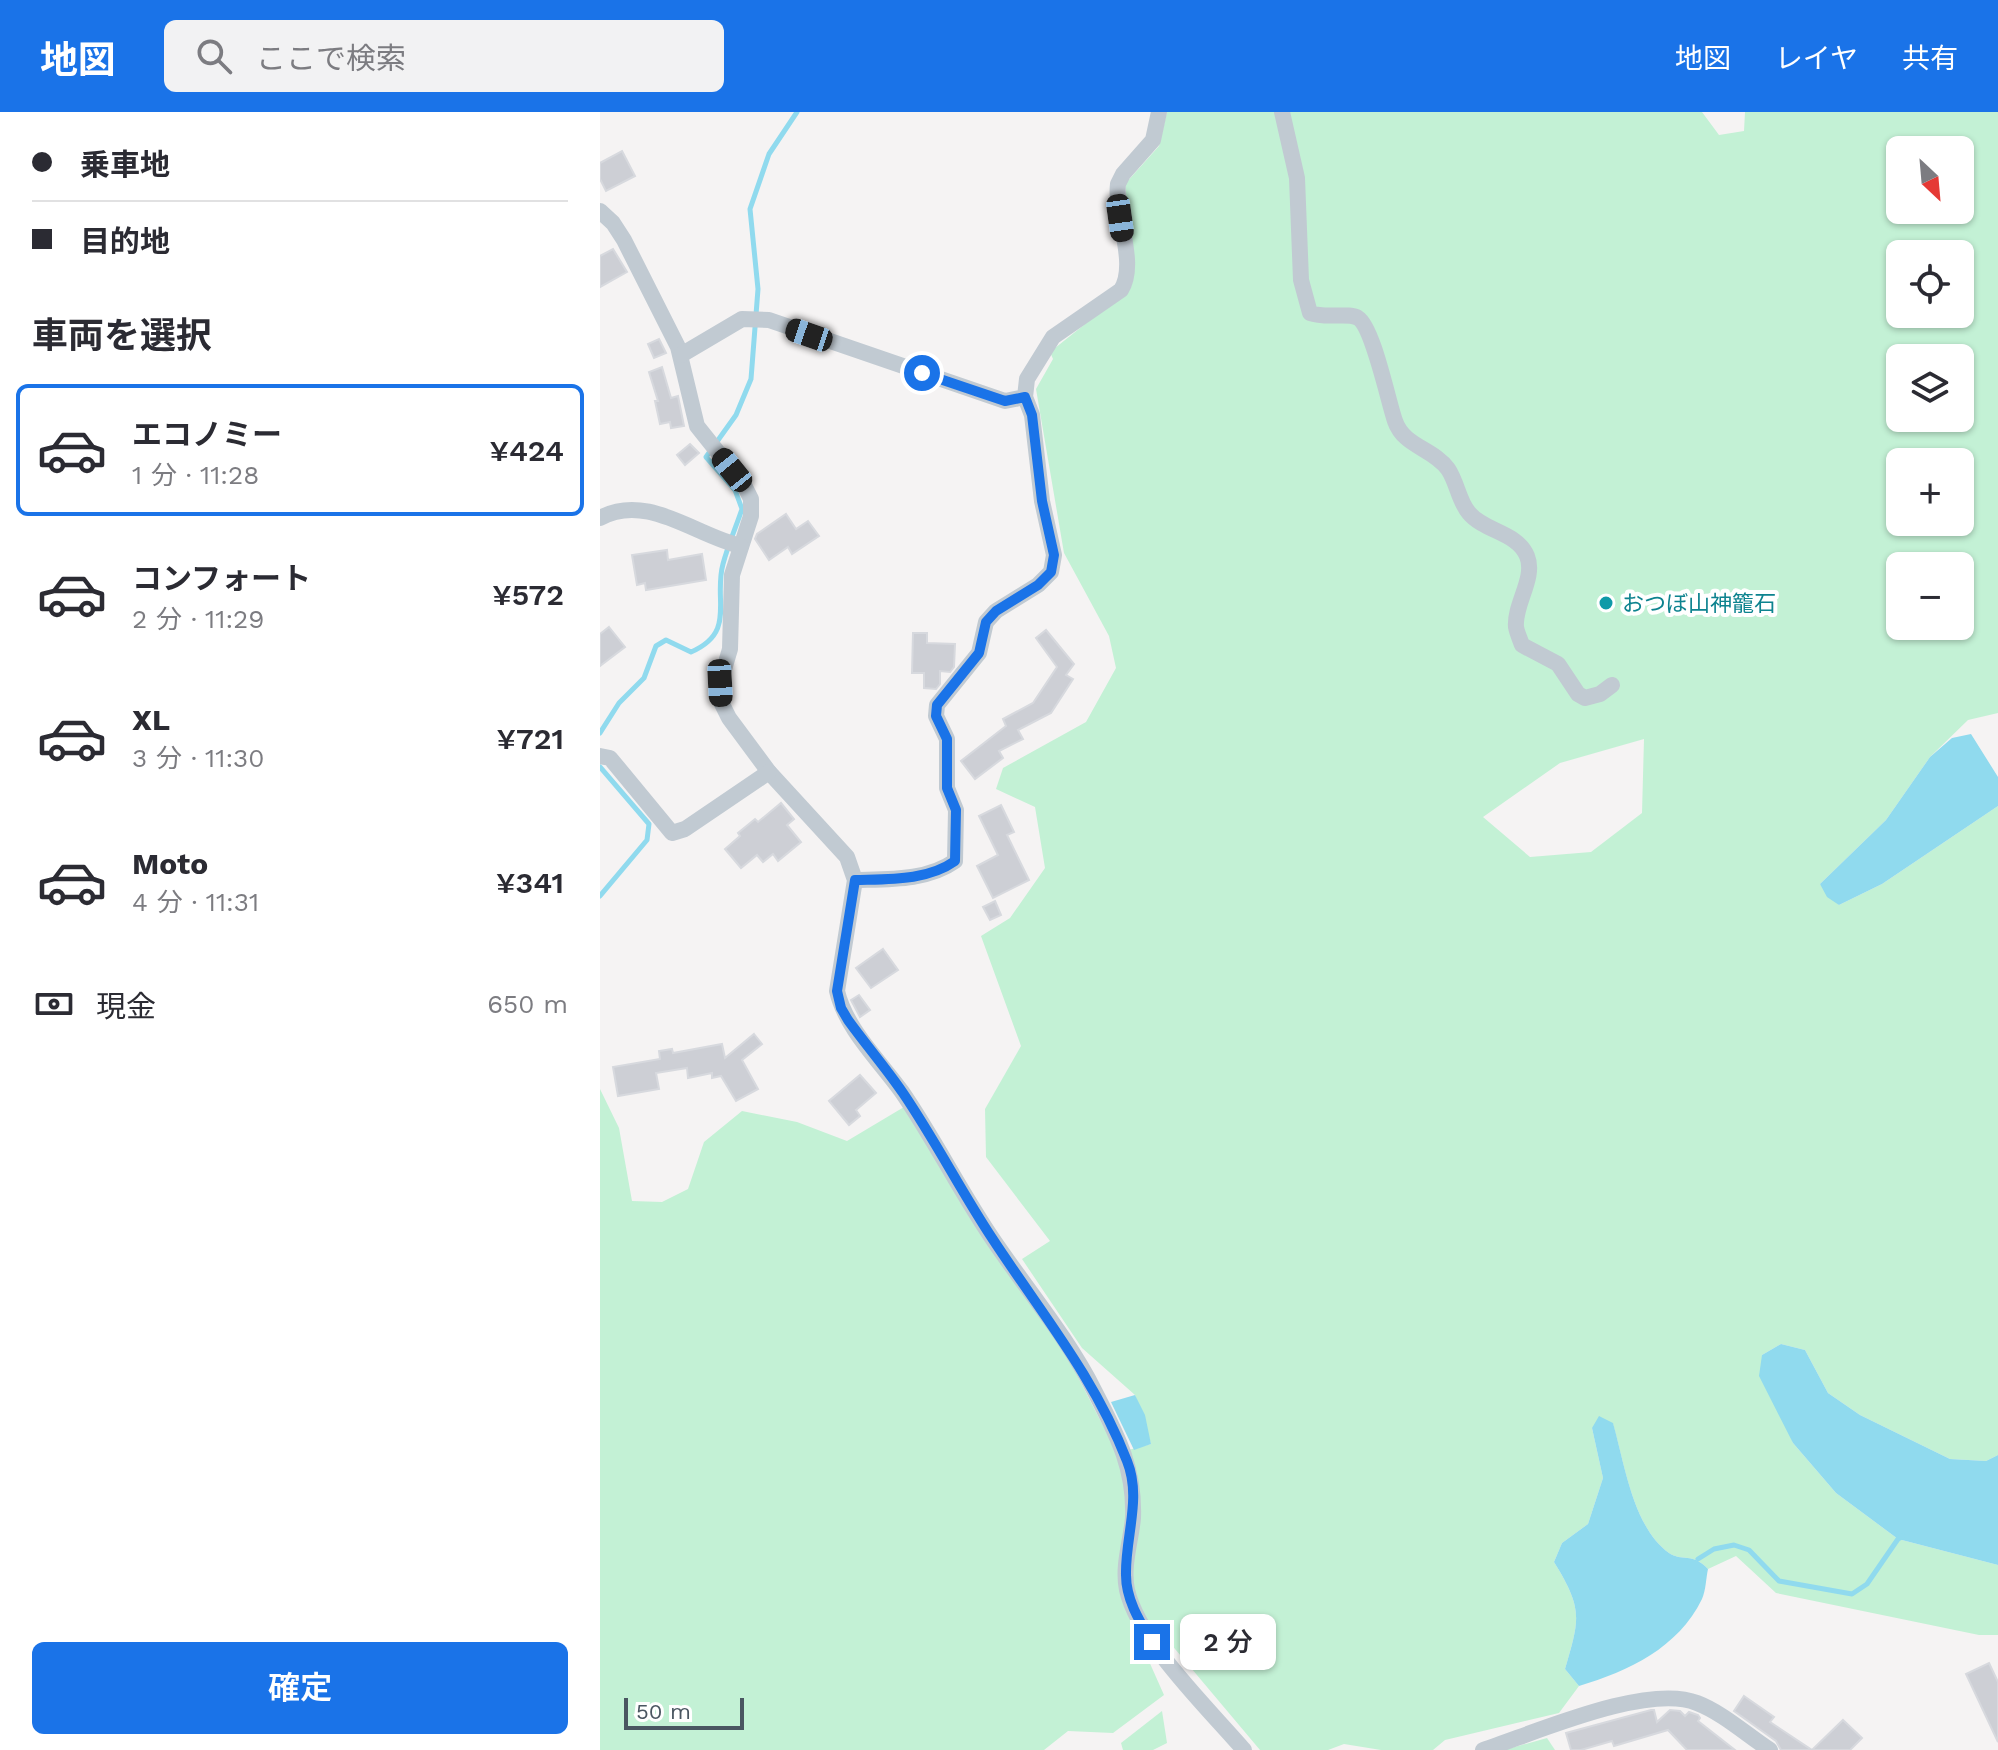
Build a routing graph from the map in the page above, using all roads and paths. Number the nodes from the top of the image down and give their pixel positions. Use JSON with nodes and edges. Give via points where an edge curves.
{"nodes":[{"id":1,"x":1159,"y":112,"type":"edge"},
{"id":2,"x":1282,"y":112,"type":"edge"},
{"id":3,"x":600,"y":211,"type":"edge"},
{"id":4,"x":681,"y":355,"type":"junction"},
{"id":5,"x":1025,"y":397,"type":"junction"},
{"id":6,"x":600,"y":518,"type":"edge"},
{"id":7,"x":741,"y":546,"type":"junction"},
{"id":8,"x":1612,"y":685,"type":"dead end"},
{"id":9,"x":601,"y":756,"type":"edge"},
{"id":10,"x":769,"y":772,"type":"junction"},
{"id":11,"x":855,"y":880,"type":"junction"},
{"id":12,"x":1244,"y":1750,"type":"edge"},
{"id":13,"x":1483,"y":1750,"type":"edge"},
{"id":14,"x":1770,"y":1750,"type":"edge"}],
"edges":[{"from":1,"to":5,"type":"street","via":[[1153,140],[1118,184],[1124,284],[1053,337],[1027,379]]},
{"from":2,"to":8,"type":"street","via":[[1297,178],[1301,280],[1310,313],[1359,318],[1402,434],[1447,469],[1469,514],[1516,540],[1526,552],[1530,563],[1516,627],[1522,645],[1558,664],[1585,698]]},
{"from":3,"to":4,"type":"street","via":[[624,240]]},
{"from":4,"to":5,"type":"street","via":[[742,319],[769,320],[1005,401]]},
{"from":4,"to":7,"type":"street","via":[[697,426],[751,499]]},
{"from":5,"to":11,"type":"street","via":[[1054,555],[1051,572],[1038,585],[986,622],[979,653],[937,705],[936,716],[947,739],[947,788],[956,810],[955,861],[941,871]]},
{"from":6,"to":7,"type":"street","via":[[625,508],[640,509]]},
{"from":7,"to":10,"type":"street","via":[[732,575],[730,649],[720,683],[721,702]]},
{"from":9,"to":10,"type":"street","via":[[610,758],[672,833]]},
{"from":10,"to":11,"type":"street","via":[[847,857]]},
{"from":11,"to":12,"type":"street","via":[[837,991],[841,1008],[1094,1390],[1129,1463],[1133,1519],[1125,1573],[1137,1617]]},
{"from":13,"to":14,"type":"street","via":[[1598,1711],[1662,1697],[1700,1704]]}]}
